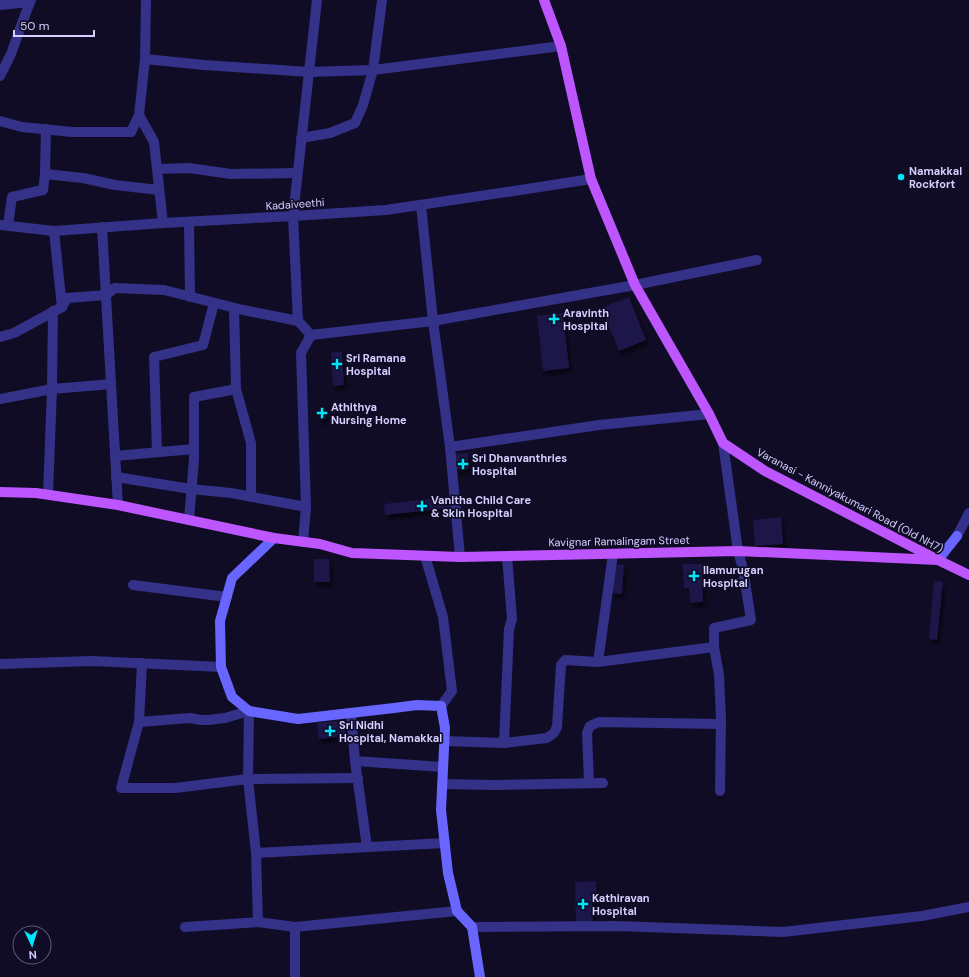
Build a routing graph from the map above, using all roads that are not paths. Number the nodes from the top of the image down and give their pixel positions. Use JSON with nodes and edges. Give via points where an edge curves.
{"nodes":[{"id":1,"x":146,"y":0,"type":"edge"},
{"id":2,"x":317,"y":0,"type":"edge"},
{"id":3,"x":382,"y":0,"type":"edge"},
{"id":4,"x":544,"y":0,"type":"edge"},
{"id":5,"x":31,"y":1,"type":"edge"},
{"id":6,"x":0,"y":5,"type":"edge"},
{"id":7,"x":562,"y":46,"type":"junction"},
{"id":8,"x":145,"y":60,"type":"junction"},
{"id":9,"x":373,"y":70,"type":"junction"},
{"id":10,"x":309,"y":72,"type":"junction"},
{"id":11,"x":0,"y":76,"type":"edge"},
{"id":12,"x":139,"y":115,"type":"junction"},
{"id":13,"x":0,"y":121,"type":"edge"},
{"id":14,"x":46,"y":129,"type":"junction"},
{"id":15,"x":301,"y":138,"type":"junction"},
{"id":16,"x":157,"y":169,"type":"junction"},
{"id":17,"x":297,"y":173,"type":"junction"},
{"id":18,"x":45,"y":174,"type":"junction"},
{"id":19,"x":591,"y":179,"type":"junction"},
{"id":20,"x":159,"y":190,"type":"junction"},
{"id":21,"x":421,"y":205,"type":"junction"},
{"id":22,"x":293,"y":216,"type":"junction"},
{"id":23,"x":189,"y":222,"type":"junction"},
{"id":24,"x":163,"y":223,"type":"junction"},
{"id":25,"x":4,"y":225,"type":"edge"},
{"id":26,"x":102,"y":227,"type":"junction"},
{"id":27,"x":54,"y":231,"type":"junction"},
{"id":28,"x":757,"y":260,"type":"dead end"},
{"id":29,"x":635,"y":285,"type":"junction"},
{"id":30,"x":106,"y":296,"type":"junction"},
{"id":31,"x":190,"y":297,"type":"junction"},
{"id":32,"x":214,"y":303,"type":"junction"},
{"id":33,"x":234,"y":308,"type":"junction"},
{"id":34,"x":58,"y":309,"type":"junction"},
{"id":35,"x":298,"y":321,"type":"junction"},
{"id":36,"x":433,"y":321,"type":"junction"},
{"id":37,"x":311,"y":335,"type":"junction"},
{"id":38,"x":0,"y":337,"type":"edge"},
{"id":39,"x":111,"y":384,"type":"junction"},
{"id":40,"x":52,"y":389,"type":"junction"},
{"id":41,"x":236,"y":389,"type":"junction"},
{"id":42,"x":0,"y":399,"type":"edge"},
{"id":43,"x":709,"y":414,"type":"junction"},
{"id":44,"x":723,"y":443,"type":"junction"},
{"id":45,"x":450,"y":448,"type":"junction"},
{"id":46,"x":194,"y":449,"type":"junction"},
{"id":47,"x":157,"y":452,"type":"junction"},
{"id":48,"x":115,"y":456,"type":"junction"},
{"id":49,"x":116,"y":477,"type":"junction"},
{"id":50,"x":192,"y":489,"type":"junction"},
{"id":51,"x":0,"y":492,"type":"edge"},
{"id":52,"x":48,"y":494,"type":"junction"},
{"id":53,"x":251,"y":497,"type":"junction"},
{"id":54,"x":118,"y":505,"type":"junction"},
{"id":55,"x":306,"y":507,"type":"junction"},
{"id":56,"x":969,"y":513,"type":"edge"},
{"id":57,"x":189,"y":520,"type":"junction"},
{"id":58,"x":274,"y":538,"type":"junction"},
{"id":59,"x":303,"y":542,"type":"junction"},
{"id":60,"x":738,"y":551,"type":"junction"},
{"id":61,"x":613,"y":554,"type":"junction"},
{"id":62,"x":425,"y":556,"type":"junction"},
{"id":63,"x":507,"y":556,"type":"junction"},
{"id":64,"x":460,"y":557,"type":"junction"},
{"id":65,"x":938,"y":560,"type":"junction"},
{"id":66,"x":969,"y":574,"type":"edge"},
{"id":67,"x":133,"y":585,"type":"dead end"},
{"id":68,"x":227,"y":596,"type":"junction"},
{"id":69,"x":714,"y":647,"type":"junction"},
{"id":70,"x":598,"y":662,"type":"junction"},
{"id":71,"x":142,"y":663,"type":"junction"},
{"id":72,"x":0,"y":664,"type":"edge"},
{"id":73,"x":221,"y":667,"type":"junction"},
{"id":74,"x":442,"y":706,"type":"junction"},
{"id":75,"x":249,"y":711,"type":"junction"},
{"id":76,"x":351,"y":714,"type":"junction"},
{"id":77,"x":139,"y":722,"type":"junction"},
{"id":78,"x":721,"y":724,"type":"junction"},
{"id":79,"x":444,"y":742,"type":"junction"},
{"id":80,"x":504,"y":743,"type":"junction"},
{"id":81,"x":355,"y":761,"type":"junction"},
{"id":82,"x":443,"y":767,"type":"junction"},
{"id":83,"x":358,"y":778,"type":"junction"},
{"id":84,"x":248,"y":779,"type":"junction"},
{"id":85,"x":589,"y":783,"type":"junction"},
{"id":86,"x":603,"y":783,"type":"dead end"},
{"id":87,"x":442,"y":784,"type":"junction"},
{"id":88,"x":720,"y":791,"type":"dead end"},
{"id":89,"x":445,"y":843,"type":"junction"},
{"id":90,"x":367,"y":847,"type":"junction"},
{"id":91,"x":256,"y":852,"type":"junction"},
{"id":92,"x":969,"y":907,"type":"edge"},
{"id":93,"x":457,"y":911,"type":"junction"},
{"id":94,"x":258,"y":922,"type":"junction"},
{"id":95,"x":185,"y":927,"type":"dead end"},
{"id":96,"x":295,"y":927,"type":"junction"},
{"id":97,"x":472,"y":927,"type":"junction"},
{"id":98,"x":295,"y":977,"type":"edge"},
{"id":99,"x":480,"y":977,"type":"edge"}],
"edges":[{"from":1,"to":8,"type":"street"},
{"from":2,"to":10,"type":"street"},
{"from":3,"to":9,"type":"street"},
{"from":4,"to":7,"type":"main road","name":"Varanasi - Kanniyakumari Road (Old NH7)"},
{"from":5,"to":6,"type":"street"},
{"from":5,"to":11,"type":"street"},
{"from":7,"to":9,"type":"street"},
{"from":7,"to":19,"type":"main road","name":"Varanasi - Kanniyakumari Road (Old NH7)"},
{"from":8,"to":10,"type":"street"},
{"from":8,"to":12,"type":"street"},
{"from":9,"to":10,"type":"street"},
{"from":9,"to":15,"type":"street","via":[[355,123],[330,133]]},
{"from":10,"to":15,"type":"street"},
{"from":12,"to":14,"type":"street","via":[[131,132],[72,132]]},
{"from":12,"to":16,"type":"street","via":[[154,142]]},
{"from":13,"to":14,"type":"street","via":[[22,127]]},
{"from":14,"to":18,"type":"street"},
{"from":15,"to":17,"type":"street"},
{"from":16,"to":17,"type":"street","via":[[189,168],[231,174]]},
{"from":16,"to":20,"type":"street"},
{"from":17,"to":22,"type":"street"},
{"from":18,"to":20,"type":"street"},
{"from":18,"to":25,"type":"street","via":[[43,190],[12,196]]},
{"from":19,"to":21,"type":"street","name":"Kadaiveethi"},
{"from":19,"to":29,"type":"main road","name":"Varanasi - Kanniyakumari Road (Old NH7)"},
{"from":20,"to":24,"type":"street"},
{"from":21,"to":22,"type":"street","name":"Kadaiveethi"},
{"from":21,"to":36,"type":"street"},
{"from":22,"to":23,"type":"street","name":"Kadaiveethi"},
{"from":22,"to":35,"type":"street"},
{"from":23,"to":24,"type":"street","name":"Kadaiveethi"},
{"from":23,"to":31,"type":"street"},
{"from":24,"to":26,"type":"street","name":"Kadaiveethi"},
{"from":25,"to":27,"type":"street","name":"Kadaiveethi"},
{"from":26,"to":27,"type":"street","name":"Kadaiveethi"},
{"from":26,"to":30,"type":"street"},
{"from":27,"to":34,"type":"street"},
{"from":28,"to":29,"type":"street"},
{"from":29,"to":36,"type":"street"},
{"from":29,"to":43,"type":"main road","name":"Varanasi - Kanniyakumari Road (Old NH7)"},
{"from":30,"to":31,"type":"street","via":[[115,288],[164,290]]},
{"from":30,"to":34,"type":"street","via":[[67,298]]},
{"from":30,"to":39,"type":"street"},
{"from":31,"to":32,"type":"street"},
{"from":32,"to":33,"type":"street"},
{"from":32,"to":47,"type":"street","via":[[203,345],[154,357]]},
{"from":33,"to":35,"type":"street"},
{"from":33,"to":41,"type":"street"},
{"from":34,"to":38,"type":"street","via":[[14,333]]},
{"from":34,"to":40,"type":"street"},
{"from":35,"to":37,"type":"street"},
{"from":36,"to":37,"type":"street"},
{"from":36,"to":45,"type":"street"},
{"from":37,"to":55,"type":"street","via":[[301,353]]},
{"from":39,"to":40,"type":"street"},
{"from":39,"to":48,"type":"street"},
{"from":40,"to":42,"type":"street"},
{"from":40,"to":52,"type":"street"},
{"from":41,"to":46,"type":"street","via":[[194,397]]},
{"from":41,"to":53,"type":"street","via":[[251,443]]},
{"from":43,"to":44,"type":"main road","name":"Varanasi - Kanniyakumari Road (Old NH7)"},
{"from":43,"to":45,"type":"street","via":[[599,425]]},
{"from":44,"to":60,"type":"street"},
{"from":44,"to":65,"type":"main road","name":"Varanasi - Kanniyakumari Road (Old NH7)","via":[[765,472]]},
{"from":45,"to":64,"type":"street"},
{"from":46,"to":47,"type":"street"},
{"from":46,"to":50,"type":"street"},
{"from":47,"to":48,"type":"street"},
{"from":48,"to":49,"type":"street"},
{"from":49,"to":50,"type":"street"},
{"from":49,"to":54,"type":"street"},
{"from":50,"to":53,"type":"street"},
{"from":50,"to":57,"type":"street"},
{"from":51,"to":52,"type":"main road","name":"Kavignar Ramalingam Street"},
{"from":52,"to":54,"type":"main road","name":"Kavignar Ramalingam Street"},
{"from":53,"to":55,"type":"street"},
{"from":54,"to":57,"type":"main road","name":"Kavignar Ramalingam Street"},
{"from":55,"to":59,"type":"street"},
{"from":56,"to":65,"type":"street","via":[[957,536]]},
{"from":57,"to":58,"type":"main road","name":"Kavignar Ramalingam Street"},
{"from":58,"to":59,"type":"main road","name":"Kavignar Ramalingam Street"},
{"from":58,"to":68,"type":"street","via":[[232,578]]},
{"from":59,"to":62,"type":"main road","name":"Kavignar Ramalingam Street","via":[[352,552]]},
{"from":60,"to":61,"type":"main road","name":"Kavignar Ramalingam Street"},
{"from":60,"to":65,"type":"main road","name":"Kavignar Ramalingam Street"},
{"from":60,"to":69,"type":"street","via":[[751,620],[714,628]]},
{"from":61,"to":63,"type":"main road","name":"Kavignar Ramalingam Street"},
{"from":61,"to":70,"type":"street"},
{"from":62,"to":64,"type":"main road","name":"Kavignar Ramalingam Street"},
{"from":62,"to":74,"type":"street","via":[[443,617],[452,691]]},
{"from":63,"to":64,"type":"main road","name":"Kavignar Ramalingam Street"},
{"from":63,"to":80,"type":"street","via":[[512,619],[509,629]]},
{"from":65,"to":66,"type":"main road","name":"Varanasi - Kanniyakumari Road (Old NH7)"},
{"from":67,"to":68,"type":"street"},
{"from":68,"to":73,"type":"street","via":[[220,621]]},
{"from":69,"to":70,"type":"street"},
{"from":69,"to":78,"type":"street","via":[[719,675]]},
{"from":70,"to":80,"type":"street","via":[[565,660],[560,665],[557,727],[554,733],[547,738]]},
{"from":71,"to":72,"type":"street","via":[[92,661]]},
{"from":71,"to":73,"type":"street"},
{"from":71,"to":77,"type":"street"},
{"from":73,"to":75,"type":"street","via":[[232,697]]},
{"from":74,"to":76,"type":"street","via":[[417,705]]},
{"from":74,"to":79,"type":"street"},
{"from":75,"to":76,"type":"street","via":[[298,719]]},
{"from":75,"to":77,"type":"street","via":[[208,720],[190,718]]},
{"from":75,"to":84,"type":"street"},
{"from":76,"to":81,"type":"street"},
{"from":77,"to":84,"type":"street","via":[[121,788],[175,788]]},
{"from":78,"to":85,"type":"street","via":[[599,722],[590,726],[587,734]]},
{"from":78,"to":88,"type":"street"},
{"from":79,"to":80,"type":"street"},
{"from":79,"to":82,"type":"street"},
{"from":81,"to":82,"type":"street"},
{"from":81,"to":83,"type":"street"},
{"from":82,"to":87,"type":"street"},
{"from":83,"to":84,"type":"street"},
{"from":83,"to":90,"type":"street"},
{"from":84,"to":91,"type":"street"},
{"from":85,"to":86,"type":"street"},
{"from":85,"to":87,"type":"street"},
{"from":87,"to":89,"type":"street","via":[[441,810]]},
{"from":89,"to":90,"type":"street"},
{"from":89,"to":93,"type":"street","via":[[448,873]]},
{"from":90,"to":91,"type":"street"},
{"from":91,"to":94,"type":"street"},
{"from":92,"to":97,"type":"street","via":[[922,916],[783,932],[617,926]]},
{"from":93,"to":96,"type":"street"},
{"from":93,"to":97,"type":"street"},
{"from":94,"to":95,"type":"street"},
{"from":94,"to":96,"type":"street"},
{"from":96,"to":98,"type":"street"},
{"from":97,"to":99,"type":"street"}]}
